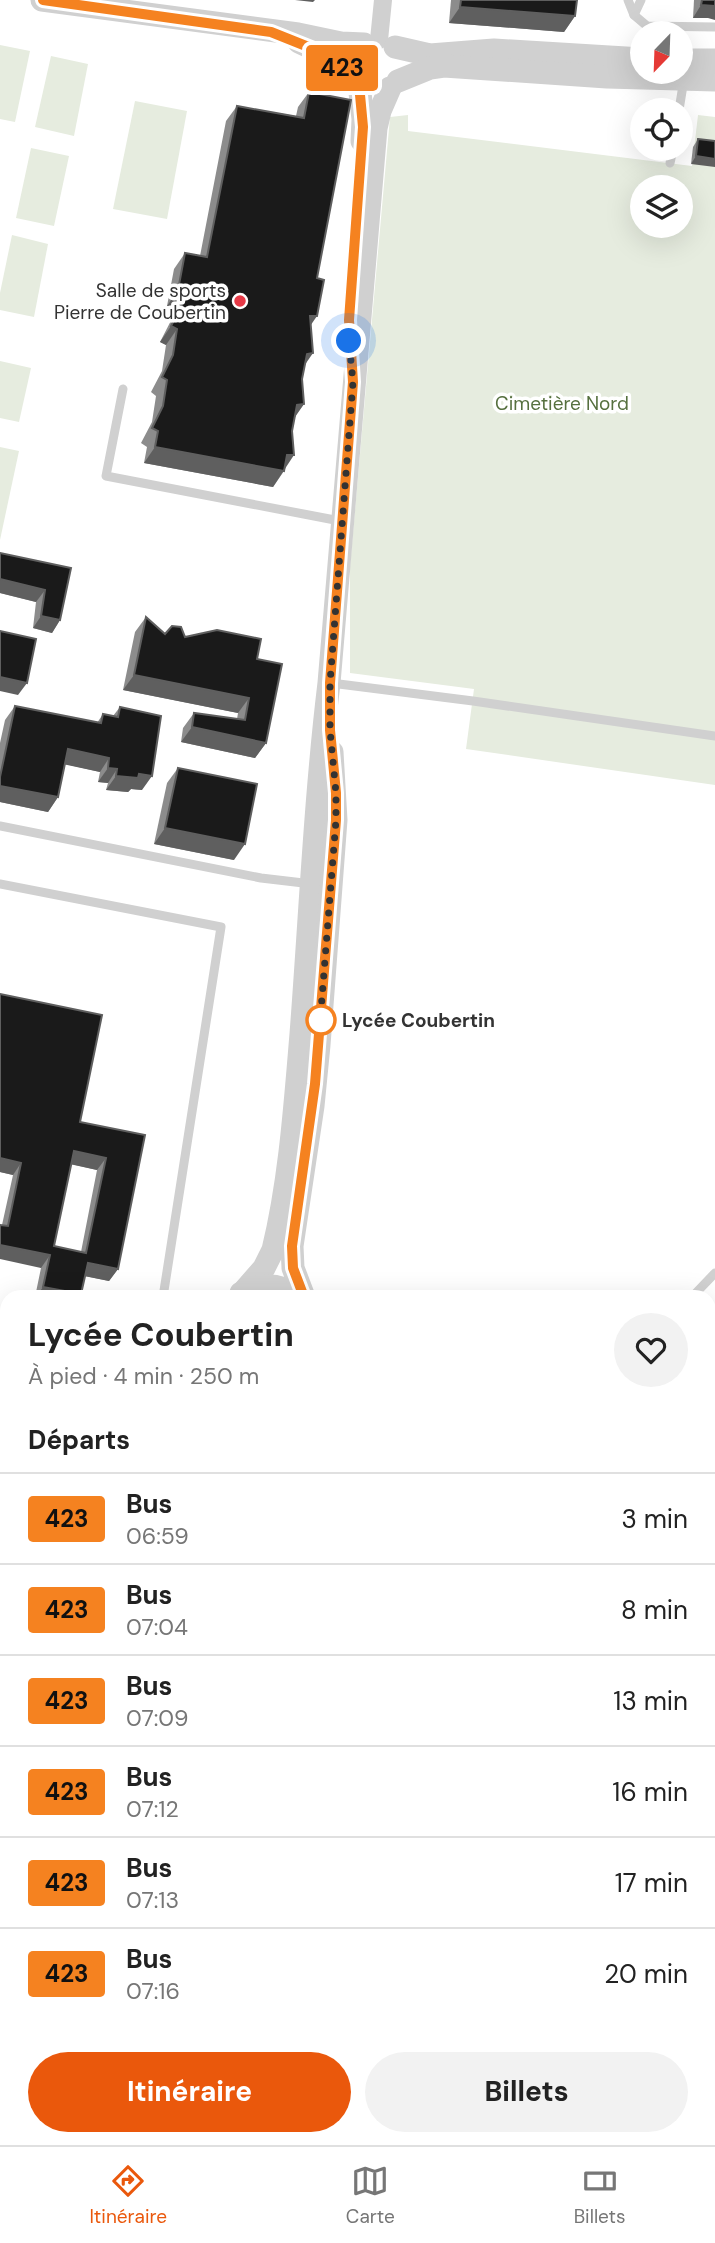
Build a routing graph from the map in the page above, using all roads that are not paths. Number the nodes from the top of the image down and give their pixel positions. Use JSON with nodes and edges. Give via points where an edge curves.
{"nodes":[{"id":1,"x":42,"y":0,"type":"edge"},
{"id":2,"x":383,"y":0,"type":"edge"},
{"id":3,"x":628,"y":0,"type":"edge"},
{"id":4,"x":640,"y":0,"type":"edge"},
{"id":5,"x":634,"y":15,"type":"junction"},
{"id":6,"x":715,"y":27,"type":"edge"},
{"id":7,"x":271,"y":32,"type":"junction"},
{"id":8,"x":379,"y":44,"type":"junction"},
{"id":9,"x":630,"y":58,"type":"edge"},
{"id":10,"x":715,"y":60,"type":"edge"},
{"id":11,"x":693,"y":64,"type":"edge"},
{"id":12,"x":630,"y":69,"type":"edge"},
{"id":13,"x":693,"y":70,"type":"edge"},
{"id":14,"x":356,"y":79,"type":"junction"},
{"id":15,"x":715,"y":80,"type":"edge"},
{"id":16,"x":394,"y":85,"type":"junction"},
{"id":17,"x":353,"y":382,"type":"junction"},
{"id":18,"x":123,"y":389,"type":"dead end"},
{"id":19,"x":342,"y":522,"type":"junction"},
{"id":20,"x":330,"y":683,"type":"junction"},
{"id":21,"x":715,"y":736,"type":"edge"},
{"id":22,"x":0,"y":826,"type":"edge"},
{"id":23,"x":0,"y":884,"type":"edge"},
{"id":24,"x":322,"y":886,"type":"junction"},
{"id":25,"x":715,"y":1273,"type":"edge"},
{"id":26,"x":164,"y":1290,"type":"edge"},
{"id":27,"x":244,"y":1290,"type":"edge"},
{"id":28,"x":249,"y":1290,"type":"edge"},
{"id":29,"x":288,"y":1290,"type":"edge"},
{"id":30,"x":300,"y":1290,"type":"edge"},
{"id":31,"x":699,"y":1290,"type":"edge"}],
"edges":[{"from":1,"to":7,"type":"street"},
{"from":2,"to":8,"type":"street"},
{"from":3,"to":5,"type":"lane"},
{"from":4,"to":5,"type":"lane"},
{"from":5,"to":6,"type":"lane","via":[[647,26]]},
{"from":7,"to":8,"type":"street"},
{"from":7,"to":14,"type":"street","via":[[316,50]]},
{"from":8,"to":9,"type":"street","via":[[430,55],[494,50]]},
{"from":8,"to":14,"type":"street","via":[[358,49],[352,59]]},
{"from":8,"to":16,"type":"street","via":[[403,64]]},
{"from":10,"to":11,"type":"street"},
{"from":12,"to":16,"type":"street","via":[[559,74],[444,65]]},
{"from":13,"to":15,"type":"street"},
{"from":14,"to":16,"type":"street","via":[[375,92]]},
{"from":14,"to":17,"type":"street","via":[[363,127],[349,320]]},
{"from":16,"to":17,"type":"street","via":[[376,128]]},
{"from":17,"to":19,"type":"street"},
{"from":18,"to":19,"type":"lane","via":[[106,476]]},
{"from":19,"to":20,"type":"street"},
{"from":20,"to":21,"type":"lane"},
{"from":20,"to":24,"type":"street","via":[[337,804]]},
{"from":22,"to":24,"type":"lane"},
{"from":23,"to":26,"type":"lane","via":[[221,927]]},
{"from":24,"to":27,"type":"street","via":[[280,1211],[269,1259]]},
{"from":24,"to":30,"type":"street","via":[[315,1084],[292,1246]]},
{"from":25,"to":31,"type":"lane"},
{"from":28,"to":29,"type":"street","via":[[269,1285]]}]}
